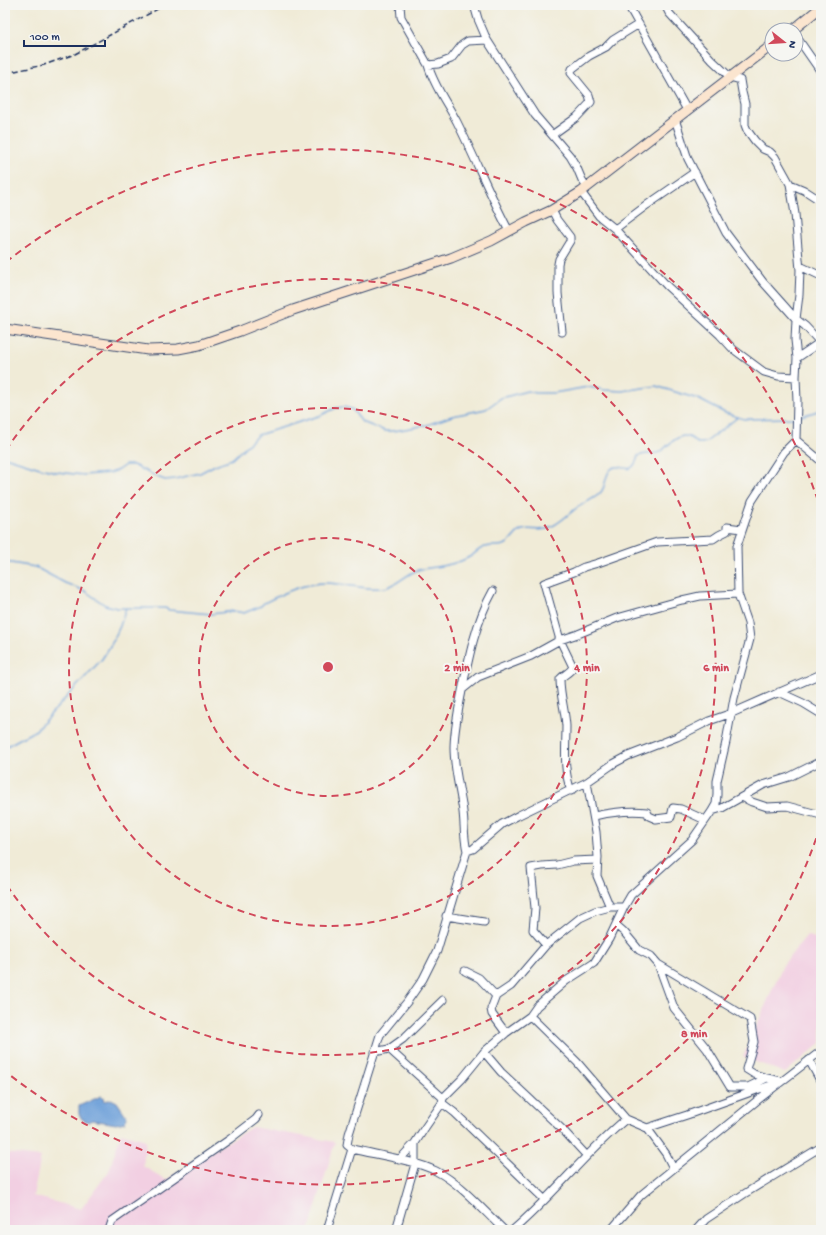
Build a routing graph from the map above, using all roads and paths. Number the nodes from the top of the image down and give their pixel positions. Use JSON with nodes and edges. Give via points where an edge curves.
{"nodes":[{"id":1,"x":400,"y":5,"type":"edge"},
{"id":2,"x":474,"y":5,"type":"edge"},
{"id":3,"x":628,"y":5,"type":"edge"},
{"id":4,"x":667,"y":5,"type":"edge"},
{"id":5,"x":821,"y":7,"type":"edge"},
{"id":6,"x":803,"y":22,"type":"edge"},
{"id":7,"x":639,"y":24,"type":"junction"},
{"id":8,"x":487,"y":40,"type":"junction"},
{"id":9,"x":804,"y":48,"type":"edge"},
{"id":10,"x":764,"y":51,"type":"edge"},
{"id":11,"x":428,"y":64,"type":"junction"},
{"id":12,"x":821,"y":72,"type":"edge"},
{"id":13,"x":730,"y":77,"type":"junction"},
{"id":14,"x":687,"y":110,"type":"junction"},
{"id":15,"x":675,"y":119,"type":"junction"},
{"id":16,"x":552,"y":135,"type":"junction"},
{"id":17,"x":696,"y":172,"type":"junction"},
{"id":18,"x":790,"y":184,"type":"junction"},
{"id":19,"x":584,"y":189,"type":"junction"},
{"id":20,"x":821,"y":201,"type":"edge"},
{"id":21,"x":552,"y":210,"type":"junction"},
{"id":22,"x":615,"y":229,"type":"junction"},
{"id":23,"x":510,"y":231,"type":"junction"},
{"id":24,"x":800,"y":266,"type":"junction"},
{"id":25,"x":821,"y":276,"type":"edge"},
{"id":26,"x":796,"y":319,"type":"junction"},
{"id":27,"x":5,"y":329,"type":"edge"},
{"id":28,"x":562,"y":332,"type":"dead end"},
{"id":29,"x":820,"y":340,"type":"edge"},
{"id":30,"x":797,"y":358,"type":"junction"},
{"id":31,"x":796,"y":377,"type":"junction"},
{"id":32,"x":796,"y":440,"type":"junction"},
{"id":33,"x":821,"y":461,"type":"edge"},
{"id":34,"x":742,"y":529,"type":"junction"},
{"id":35,"x":493,"y":591,"type":"dead end"},
{"id":36,"x":738,"y":594,"type":"junction"},
{"id":37,"x":560,"y":640,"type":"junction"},
{"id":38,"x":821,"y":674,"type":"edge"},
{"id":39,"x":463,"y":689,"type":"junction"},
{"id":40,"x":779,"y":692,"type":"junction"},
{"id":41,"x":732,"y":713,"type":"junction"},
{"id":42,"x":821,"y":714,"type":"edge"},
{"id":43,"x":821,"y":761,"type":"edge"},
{"id":44,"x":587,"y":782,"type":"junction"},
{"id":45,"x":570,"y":791,"type":"junction"},
{"id":46,"x":742,"y":797,"type":"junction"},
{"id":47,"x":712,"y":811,"type":"junction"},
{"id":48,"x":594,"y":816,"type":"junction"},
{"id":49,"x":821,"y":816,"type":"edge"},
{"id":50,"x":705,"y":820,"type":"junction"},
{"id":51,"x":466,"y":851,"type":"junction"},
{"id":52,"x":598,"y":860,"type":"junction"},
{"id":53,"x":610,"y":907,"type":"junction"},
{"id":54,"x":624,"y":907,"type":"junction"},
{"id":55,"x":446,"y":916,"type":"junction"},
{"id":56,"x":484,"y":922,"type":"dead end"},
{"id":57,"x":616,"y":925,"type":"junction"},
{"id":58,"x":546,"y":945,"type":"junction"},
{"id":59,"x":658,"y":964,"type":"junction"},
{"id":60,"x":465,"y":971,"type":"dead end"},
{"id":61,"x":496,"y":996,"type":"junction"},
{"id":62,"x":443,"y":1000,"type":"dead end"},
{"id":63,"x":530,"y":1016,"type":"junction"},
{"id":64,"x":506,"y":1033,"type":"junction"},
{"id":65,"x":389,"y":1049,"type":"junction"},
{"id":66,"x":821,"y":1051,"type":"edge"},
{"id":67,"x":374,"y":1052,"type":"junction"},
{"id":68,"x":484,"y":1052,"type":"junction"},
{"id":69,"x":809,"y":1060,"type":"junction"},
{"id":70,"x":767,"y":1078,"type":"junction"},
{"id":71,"x":782,"y":1081,"type":"junction"},
{"id":72,"x":821,"y":1082,"type":"edge"},
{"id":73,"x":443,"y":1100,"type":"junction"},
{"id":74,"x":259,"y":1114,"type":"dead end"},
{"id":75,"x":626,"y":1119,"type":"junction"},
{"id":76,"x":647,"y":1128,"type":"junction"},
{"id":77,"x":415,"y":1143,"type":"junction"},
{"id":78,"x":821,"y":1147,"type":"edge"},
{"id":79,"x":352,"y":1150,"type":"junction"},
{"id":80,"x":587,"y":1156,"type":"junction"},
{"id":81,"x":399,"y":1160,"type":"junction"},
{"id":82,"x":415,"y":1164,"type":"junction"},
{"id":83,"x":672,"y":1168,"type":"junction"},
{"id":84,"x":544,"y":1199,"type":"junction"},
{"id":85,"x":109,"y":1230,"type":"edge"},
{"id":86,"x":327,"y":1230,"type":"edge"},
{"id":87,"x":396,"y":1230,"type":"edge"},
{"id":88,"x":504,"y":1230,"type":"edge"},
{"id":89,"x":513,"y":1230,"type":"edge"},
{"id":90,"x":611,"y":1230,"type":"edge"},
{"id":91,"x":696,"y":1230,"type":"edge"}],
"edges":[{"from":1,"to":11,"type":"street","via":[[400,17]]},
{"from":2,"to":8,"type":"street"},
{"from":3,"to":7,"type":"street"},
{"from":4,"to":13,"type":"street","via":[[669,13]]},
{"from":5,"to":6,"type":"street"},
{"from":7,"to":14,"type":"street"},
{"from":7,"to":16,"type":"street","via":[[572,69],[591,102]]},
{"from":8,"to":11,"type":"street","via":[[468,41],[451,59],[438,64]]},
{"from":8,"to":16,"type":"street","via":[[535,115]]},
{"from":9,"to":12,"type":"street"},
{"from":10,"to":13,"type":"street"},
{"from":11,"to":23,"type":"street","via":[[434,81],[456,119]]},
{"from":13,"to":14,"type":"street"},
{"from":13,"to":18,"type":"street","via":[[740,80],[747,130],[763,149],[775,157]]},
{"from":14,"to":15,"type":"street"},
{"from":15,"to":17,"type":"street","via":[[688,159]]},
{"from":15,"to":19,"type":"street"},
{"from":16,"to":19,"type":"street","via":[[570,156]]},
{"from":17,"to":22,"type":"street"},
{"from":17,"to":26,"type":"street","via":[[726,233],[763,282]]},
{"from":18,"to":20,"type":"street"},
{"from":18,"to":24,"type":"street"},
{"from":19,"to":21,"type":"street"},
{"from":19,"to":22,"type":"street","via":[[599,216]]},
{"from":21,"to":23,"type":"street"},
{"from":21,"to":28,"type":"street","via":[[570,237],[558,259]]},
{"from":22,"to":31,"type":"street","via":[[667,286],[733,349],[764,372]]},
{"from":23,"to":27,"type":"street","via":[[451,258],[293,310],[205,343],[178,349],[148,350]]},
{"from":24,"to":25,"type":"street"},
{"from":24,"to":26,"type":"street"},
{"from":26,"to":29,"type":"street"},
{"from":26,"to":30,"type":"street"},
{"from":29,"to":30,"type":"street"},
{"from":30,"to":31,"type":"street"},
{"from":31,"to":32,"type":"street"},
{"from":32,"to":33,"type":"street"},
{"from":32,"to":34,"type":"street","via":[[784,452],[752,501]]},
{"from":34,"to":36,"type":"street","via":[[737,546]]},
{"from":34,"to":37,"type":"street","via":[[727,527],[727,531],[713,539],[657,542],[544,582]]},
{"from":35,"to":39,"type":"street","via":[[486,602],[472,645]]},
{"from":36,"to":37,"type":"street","via":[[700,596],[682,600],[616,618]]},
{"from":36,"to":41,"type":"street","via":[[748,623],[750,639],[736,688]]},
{"from":37,"to":39,"type":"street","via":[[531,656],[478,677]]},
{"from":37,"to":45,"type":"street","via":[[573,667],[560,679]]},
{"from":38,"to":40,"type":"street"},
{"from":39,"to":51,"type":"street","via":[[454,758],[463,806]]},
{"from":40,"to":41,"type":"street"},
{"from":40,"to":42,"type":"street"},
{"from":41,"to":44,"type":"street","via":[[628,756]]},
{"from":41,"to":47,"type":"street","via":[[718,773],[716,804]]},
{"from":43,"to":46,"type":"street","via":[[789,777],[763,785]]},
{"from":44,"to":45,"type":"street"},
{"from":44,"to":48,"type":"street"},
{"from":45,"to":51,"type":"street","via":[[502,824],[473,849]]},
{"from":46,"to":47,"type":"street"},
{"from":46,"to":49,"type":"street","via":[[767,807],[787,806]]},
{"from":47,"to":50,"type":"street"},
{"from":48,"to":50,"type":"street","via":[[630,810],[647,812],[656,820],[671,817],[673,808]]},
{"from":48,"to":52,"type":"street"},
{"from":50,"to":54,"type":"street","via":[[692,840],[642,884]]},
{"from":51,"to":55,"type":"street"},
{"from":52,"to":53,"type":"street","via":[[597,876]]},
{"from":52,"to":58,"type":"street","via":[[572,861],[557,866],[531,868],[535,908],[532,930]]},
{"from":53,"to":54,"type":"street"},
{"from":53,"to":58,"type":"street","via":[[580,918]]},
{"from":54,"to":57,"type":"street"},
{"from":55,"to":56,"type":"street"},
{"from":55,"to":67,"type":"street","via":[[437,952],[423,979],[380,1035]]},
{"from":57,"to":59,"type":"street","via":[[639,950],[651,956]]},
{"from":57,"to":63,"type":"street","via":[[594,963],[566,981],[537,1006]]},
{"from":58,"to":61,"type":"street","via":[[511,986]]},
{"from":59,"to":70,"type":"street","via":[[750,1019],[754,1042],[746,1069]]},
{"from":59,"to":70,"type":"street","via":[[674,1008],[707,1049],[730,1087],[748,1087]]},
{"from":60,"to":61,"type":"street","via":[[479,978]]},
{"from":61,"to":64,"type":"street","via":[[491,1009],[492,1014]]},
{"from":62,"to":65,"type":"street","via":[[403,1039]]},
{"from":63,"to":64,"type":"street"},
{"from":63,"to":75,"type":"street","via":[[577,1062]]},
{"from":64,"to":68,"type":"street"},
{"from":65,"to":67,"type":"street"},
{"from":65,"to":73,"type":"street"},
{"from":66,"to":69,"type":"street"},
{"from":67,"to":79,"type":"street","via":[[347,1145]]},
{"from":68,"to":73,"type":"street"},
{"from":68,"to":80,"type":"street"},
{"from":69,"to":71,"type":"street"},
{"from":69,"to":72,"type":"street"},
{"from":70,"to":71,"type":"street"},
{"from":71,"to":76,"type":"street"},
{"from":71,"to":83,"type":"street"},
{"from":73,"to":77,"type":"street"},
{"from":73,"to":84,"type":"street"},
{"from":74,"to":85,"type":"street","via":[[230,1139],[112,1221]]},
{"from":75,"to":76,"type":"street"},
{"from":75,"to":80,"type":"street"},
{"from":76,"to":83,"type":"street","via":[[666,1154]]},
{"from":77,"to":81,"type":"street"},
{"from":77,"to":82,"type":"street"},
{"from":78,"to":91,"type":"street","via":[[706,1219]]},
{"from":79,"to":81,"type":"street"},
{"from":79,"to":86,"type":"street"},
{"from":80,"to":84,"type":"street"},
{"from":81,"to":82,"type":"street"},
{"from":82,"to":87,"type":"street"},
{"from":82,"to":88,"type":"street","via":[[437,1172],[449,1180]]},
{"from":83,"to":90,"type":"street","via":[[640,1195]]},
{"from":84,"to":89,"type":"street","via":[[532,1214]]}]}
